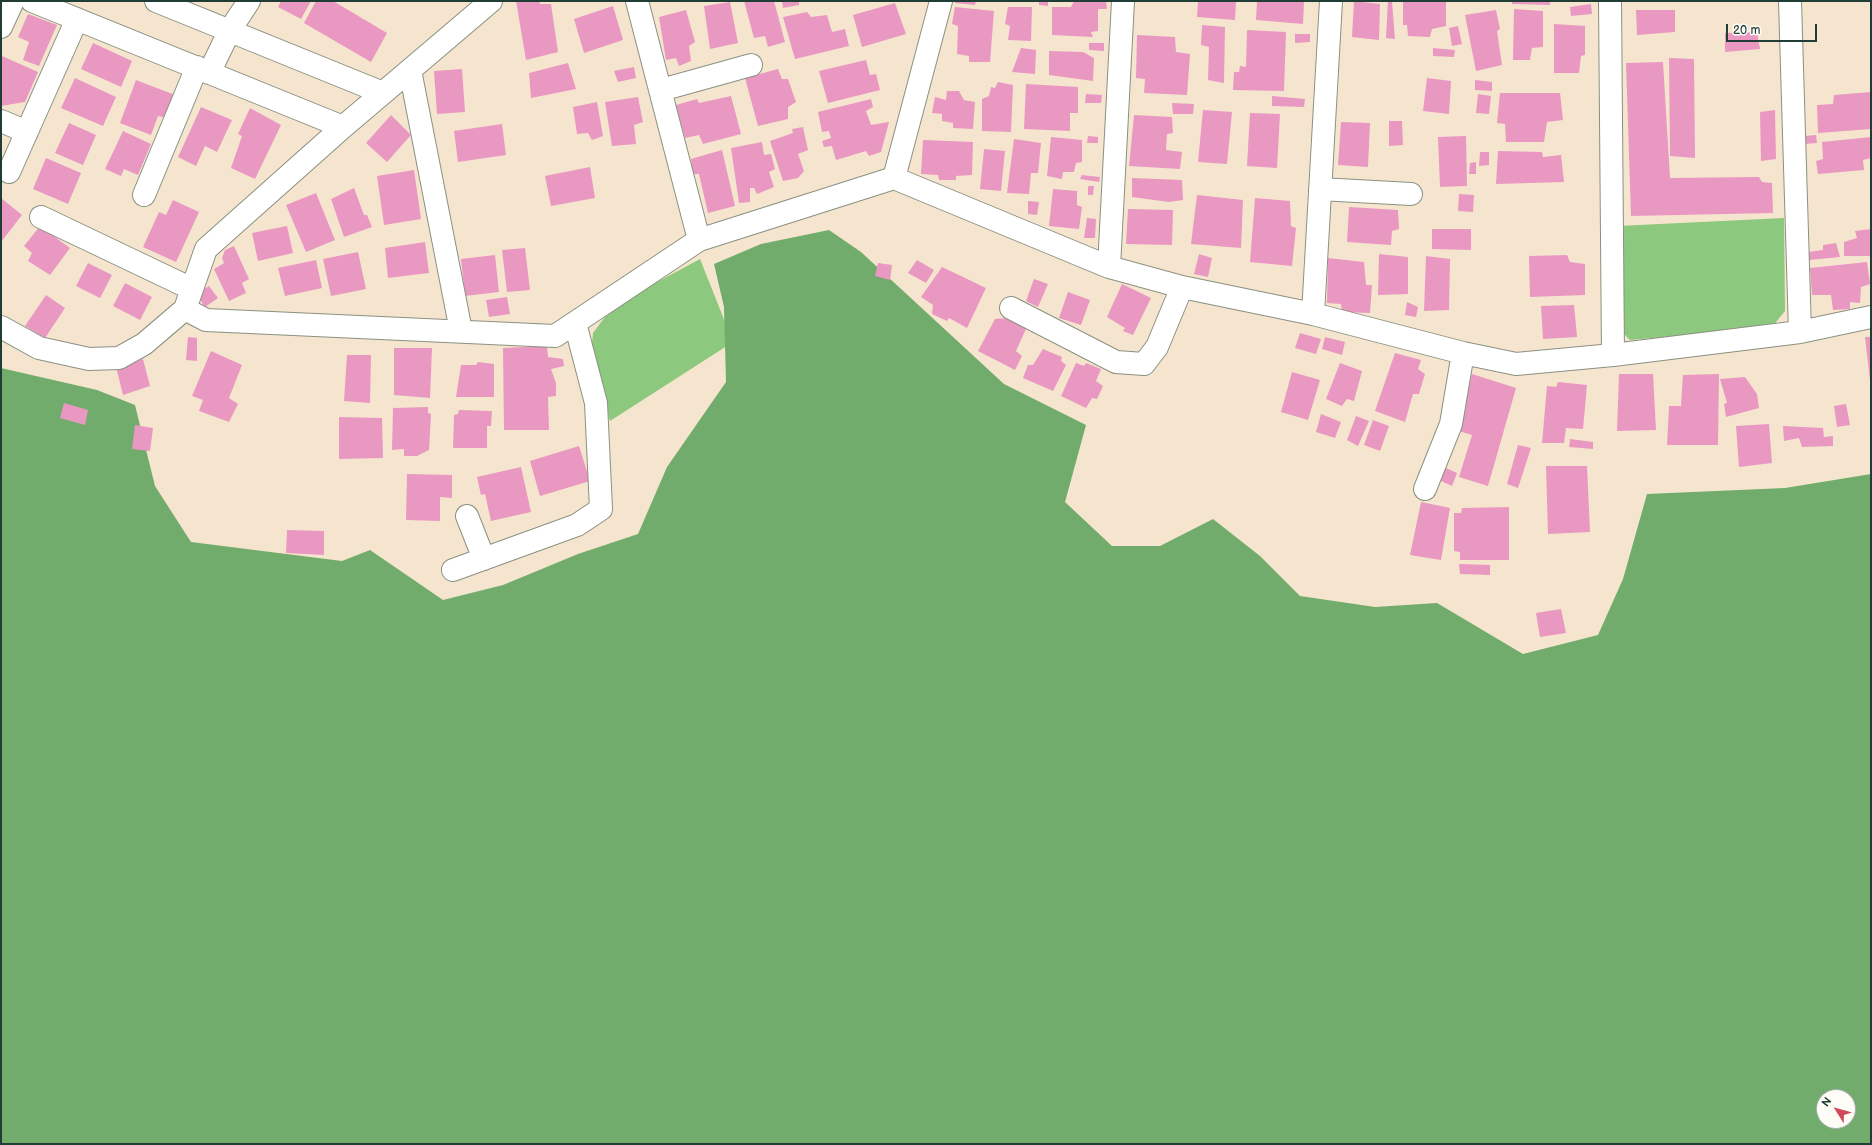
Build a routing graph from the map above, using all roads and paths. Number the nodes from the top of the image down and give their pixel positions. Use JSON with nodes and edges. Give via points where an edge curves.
{"nodes":[{"id":1,"x":13,"y":1,"type":"edge"},
{"id":2,"x":32,"y":1,"type":"edge"},
{"id":3,"x":156,"y":1,"type":"edge"},
{"id":4,"x":249,"y":1,"type":"edge"},
{"id":5,"x":490,"y":1,"type":"edge"},
{"id":6,"x":637,"y":1,"type":"edge"},
{"id":7,"x":941,"y":1,"type":"edge"},
{"id":8,"x":1123,"y":1,"type":"edge"},
{"id":9,"x":1331,"y":1,"type":"edge"},
{"id":10,"x":1610,"y":1,"type":"edge"},
{"id":11,"x":1790,"y":1,"type":"edge"},
{"id":12,"x":77,"y":19,"type":"junction"},
{"id":13,"x":1,"y":27,"type":"edge"},
{"id":14,"x":230,"y":30,"type":"junction"},
{"id":15,"x":751,"y":65,"type":"dead end"},
{"id":16,"x":203,"y":70,"type":"junction"},
{"id":17,"x":410,"y":70,"type":"junction"},
{"id":18,"x":660,"y":90,"type":"junction"},
{"id":19,"x":383,"y":93,"type":"junction"},
{"id":20,"x":1,"y":121,"type":"edge"},
{"id":21,"x":343,"y":127,"type":"junction"},
{"id":22,"x":27,"y":132,"type":"junction"},
{"id":23,"x":9,"y":172,"type":"dead end"},
{"id":24,"x":894,"y":178,"type":"junction"},
{"id":25,"x":1320,"y":189,"type":"junction"},
{"id":26,"x":1411,"y":194,"type":"dead end"},
{"id":27,"x":144,"y":195,"type":"dead end"},
{"id":28,"x":41,"y":217,"type":"dead end"},
{"id":29,"x":700,"y":240,"type":"junction"},
{"id":30,"x":1109,"y":266,"type":"junction"},
{"id":31,"x":1182,"y":287,"type":"junction"},
{"id":32,"x":188,"y":299,"type":"junction"},
{"id":33,"x":1011,"y":308,"type":"dead end"},
{"id":34,"x":1313,"y":314,"type":"junction"},
{"id":35,"x":1871,"y":317,"type":"edge"},
{"id":36,"x":575,"y":323,"type":"junction"},
{"id":37,"x":1,"y":327,"type":"edge"},
{"id":38,"x":461,"y":331,"type":"junction"},
{"id":39,"x":1800,"y":332,"type":"junction"},
{"id":40,"x":1463,"y":353,"type":"junction"},
{"id":41,"x":1613,"y":355,"type":"junction"},
{"id":42,"x":1425,"y":489,"type":"dead end"},
{"id":43,"x":467,"y":516,"type":"dead end"},
{"id":44,"x":484,"y":559,"type":"junction"},
{"id":45,"x":453,"y":570,"type":"dead end"}],
"edges":[{"from":1,"to":13,"type":"street"},
{"from":2,"to":12,"type":"street"},
{"from":3,"to":14,"type":"street"},
{"from":4,"to":14,"type":"street"},
{"from":5,"to":17,"type":"street"},
{"from":6,"to":18,"type":"street"},
{"from":7,"to":24,"type":"street"},
{"from":8,"to":30,"type":"street"},
{"from":9,"to":25,"type":"street"},
{"from":10,"to":41,"type":"street"},
{"from":11,"to":39,"type":"street"},
{"from":12,"to":16,"type":"street"},
{"from":12,"to":22,"type":"street"},
{"from":14,"to":16,"type":"street"},
{"from":14,"to":19,"type":"street"},
{"from":15,"to":18,"type":"street"},
{"from":16,"to":21,"type":"street"},
{"from":16,"to":27,"type":"street"},
{"from":17,"to":19,"type":"street"},
{"from":17,"to":38,"type":"street"},
{"from":18,"to":29,"type":"street"},
{"from":19,"to":21,"type":"street"},
{"from":20,"to":22,"type":"street"},
{"from":21,"to":32,"type":"street","via":[[206,249]]},
{"from":22,"to":23,"type":"street"},
{"from":24,"to":29,"type":"street"},
{"from":24,"to":30,"type":"street"},
{"from":25,"to":26,"type":"street"},
{"from":25,"to":34,"type":"street"},
{"from":28,"to":32,"type":"street"},
{"from":29,"to":36,"type":"street"},
{"from":30,"to":31,"type":"street"},
{"from":31,"to":33,"type":"street","via":[[1157,347],[1144,364],[1116,362]]},
{"from":31,"to":34,"type":"street"},
{"from":32,"to":37,"type":"street","via":[[144,344],[119,358],[89,360],[39,348]]},
{"from":32,"to":38,"type":"street","via":[[206,320]]},
{"from":34,"to":40,"type":"street"},
{"from":35,"to":39,"type":"street"},
{"from":36,"to":38,"type":"street","via":[[555,336]]},
{"from":36,"to":44,"type":"street","via":[[596,403],[601,509],[577,525]]},
{"from":39,"to":41,"type":"street"},
{"from":40,"to":41,"type":"street","via":[[1516,364]]},
{"from":40,"to":42,"type":"street","via":[[1451,424]]},
{"from":43,"to":44,"type":"street"},
{"from":44,"to":45,"type":"street"}]}
